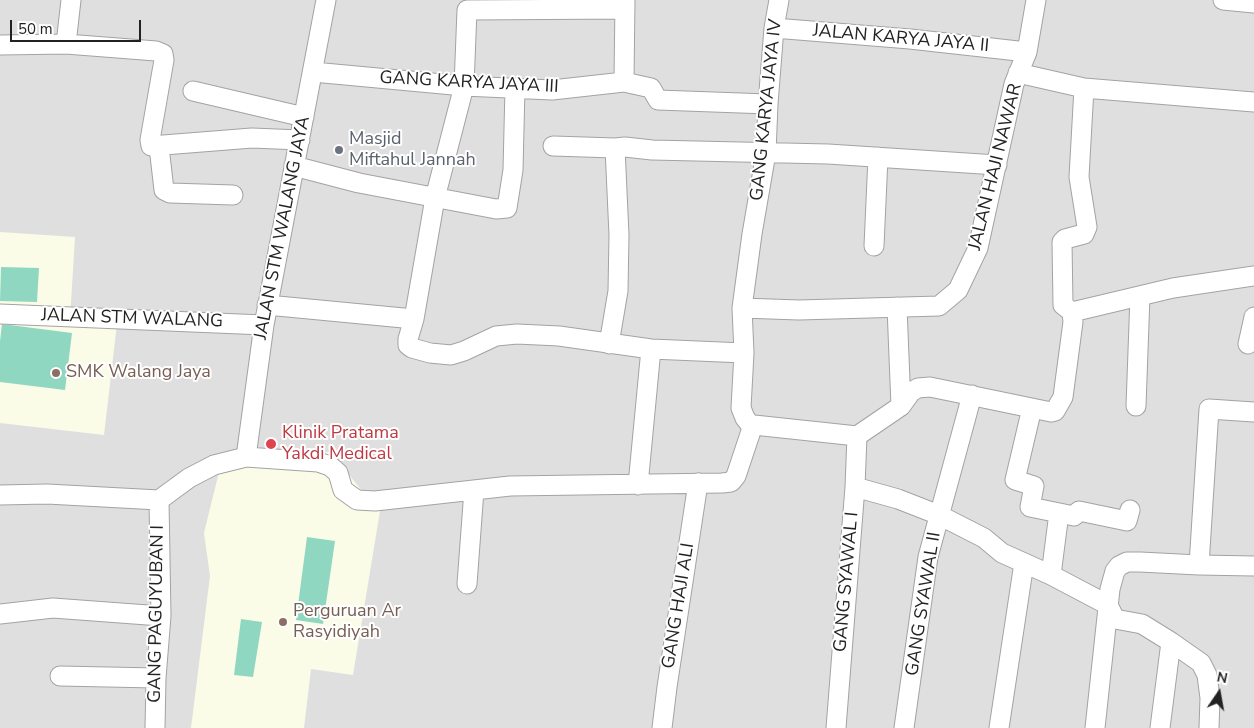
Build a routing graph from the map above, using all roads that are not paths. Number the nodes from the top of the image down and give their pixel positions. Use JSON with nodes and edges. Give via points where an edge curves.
{"nodes":[{"id":1,"x":71,"y":0,"type":"edge"},
{"id":2,"x":326,"y":0,"type":"edge"},
{"id":3,"x":779,"y":0,"type":"edge"},
{"id":4,"x":1036,"y":0,"type":"edge"},
{"id":5,"x":1223,"y":0,"type":"edge"},
{"id":6,"x":1254,"y":3,"type":"edge"},
{"id":7,"x":625,"y":4,"type":"edge"},
{"id":8,"x":468,"y":5,"type":"edge"},
{"id":9,"x":774,"y":28,"type":"junction"},
{"id":10,"x":66,"y":44,"type":"junction"},
{"id":11,"x":0,"y":45,"type":"edge"},
{"id":12,"x":1027,"y":52,"type":"junction"},
{"id":13,"x":313,"y":72,"type":"junction"},
{"id":14,"x":1018,"y":73,"type":"junction"},
{"id":15,"x":624,"y":82,"type":"junction"},
{"id":16,"x":464,"y":86,"type":"junction"},
{"id":17,"x":516,"y":88,"type":"junction"},
{"id":18,"x":1084,"y":88,"type":"junction"},
{"id":19,"x":193,"y":91,"type":"dead end"},
{"id":20,"x":1254,"y":102,"type":"edge"},
{"id":21,"x":768,"y":104,"type":"junction"},
{"id":22,"x":304,"y":117,"type":"junction"},
{"id":23,"x":300,"y":140,"type":"junction"},
{"id":24,"x":158,"y":146,"type":"junction"},
{"id":25,"x":553,"y":146,"type":"dead end"},
{"id":26,"x":615,"y":148,"type":"junction"},
{"id":27,"x":766,"y":153,"type":"junction"},
{"id":28,"x":878,"y":157,"type":"junction"},
{"id":29,"x":996,"y":165,"type":"junction"},
{"id":30,"x":294,"y":166,"type":"junction"},
{"id":31,"x":233,"y":195,"type":"dead end"},
{"id":32,"x":435,"y":198,"type":"junction"},
{"id":33,"x":874,"y":246,"type":"dead end"},
{"id":34,"x":1254,"y":276,"type":"edge"},
{"id":35,"x":1140,"y":296,"type":"junction"},
{"id":36,"x":267,"y":305,"type":"junction"},
{"id":37,"x":898,"y":307,"type":"junction"},
{"id":38,"x":742,"y":308,"type":"junction"},
{"id":39,"x":1072,"y":312,"type":"junction"},
{"id":40,"x":0,"y":314,"type":"edge"},
{"id":41,"x":1254,"y":317,"type":"edge"},
{"id":42,"x":414,"y":319,"type":"junction"},
{"id":43,"x":264,"y":325,"type":"junction"},
{"id":44,"x":609,"y":344,"type":"junction"},
{"id":45,"x":1248,"y":344,"type":"dead end"},
{"id":46,"x":651,"y":350,"type":"junction"},
{"id":47,"x":744,"y":353,"type":"junction"},
{"id":48,"x":972,"y":395,"type":"junction"},
{"id":49,"x":901,"y":406,"type":"junction"},
{"id":50,"x":1136,"y":406,"type":"dead end"},
{"id":51,"x":1032,"y":408,"type":"junction"},
{"id":52,"x":1254,"y":412,"type":"edge"},
{"id":53,"x":752,"y":426,"type":"junction"},
{"id":54,"x":857,"y":436,"type":"junction"},
{"id":55,"x":246,"y":457,"type":"junction"},
{"id":56,"x":698,"y":483,"type":"junction"},
{"id":57,"x":638,"y":484,"type":"junction"},
{"id":58,"x":855,"y":487,"type":"junction"},
{"id":59,"x":474,"y":490,"type":"junction"},
{"id":60,"x":0,"y":495,"type":"edge"},
{"id":61,"x":159,"y":500,"type":"junction"},
{"id":62,"x":1130,"y":510,"type":"dead end"},
{"id":63,"x":1059,"y":513,"type":"junction"},
{"id":64,"x":940,"y":515,"type":"junction"},
{"id":65,"x":1024,"y":563,"type":"junction"},
{"id":66,"x":1199,"y":565,"type":"junction"},
{"id":67,"x":1254,"y":566,"type":"edge"},
{"id":68,"x":1051,"y":575,"type":"junction"},
{"id":69,"x":467,"y":584,"type":"dead end"},
{"id":70,"x":1108,"y":605,"type":"junction"},
{"id":71,"x":0,"y":614,"type":"edge"},
{"id":72,"x":160,"y":616,"type":"junction"},
{"id":73,"x":1171,"y":642,"type":"junction"},
{"id":74,"x":60,"y":676,"type":"dead end"},
{"id":75,"x":156,"y":678,"type":"junction"},
{"id":76,"x":156,"y":728,"type":"edge"},
{"id":77,"x":662,"y":728,"type":"edge"},
{"id":78,"x":836,"y":728,"type":"edge"},
{"id":79,"x":904,"y":728,"type":"edge"},
{"id":80,"x":999,"y":728,"type":"edge"},
{"id":81,"x":1095,"y":728,"type":"edge"},
{"id":82,"x":1160,"y":728,"type":"edge"},
{"id":83,"x":1209,"y":728,"type":"edge"}],
"edges":[{"from":1,"to":10,"type":"street"},
{"from":2,"to":13,"type":"street","name":"JALAN STM WALANG JAYA"},
{"from":3,"to":9,"type":"street","name":"GANG KARYA JAYA IV"},
{"from":4,"to":12,"type":"street","name":"JALAN HAJI NAWAR"},
{"from":5,"to":6,"type":"street"},
{"from":7,"to":8,"type":"street"},
{"from":7,"to":15,"type":"street"},
{"from":8,"to":16,"type":"street"},
{"from":9,"to":12,"type":"street","name":"JALAN KARYA JAYA II"},
{"from":9,"to":21,"type":"street","name":"GANG KARYA JAYA IV"},
{"from":10,"to":11,"type":"street"},
{"from":10,"to":24,"type":"street","via":[[163,54],[150,140],[152,146]]},
{"from":12,"to":14,"type":"street","name":"JALAN HAJI NAWAR"},
{"from":13,"to":16,"type":"street","name":"GANG KARYA JAYA III"},
{"from":13,"to":22,"type":"street","name":"JALAN STM WALANG JAYA"},
{"from":14,"to":18,"type":"street"},
{"from":14,"to":29,"type":"street","name":"JALAN HAJI NAWAR"},
{"from":15,"to":17,"type":"street","name":"GANG KARYA JAYA III","via":[[552,90]]},
{"from":15,"to":21,"type":"street","name":"GANG KARYA JAYA III","via":[[651,88],[658,100]]},
{"from":16,"to":17,"type":"street","name":"GANG KARYA JAYA III"},
{"from":16,"to":32,"type":"street"},
{"from":17,"to":32,"type":"street","via":[[513,170],[507,208],[496,209]]},
{"from":18,"to":20,"type":"street"},
{"from":18,"to":39,"type":"street","via":[[1079,177],[1087,227],[1084,234],[1062,242],[1063,305]]},
{"from":19,"to":22,"type":"street"},
{"from":21,"to":27,"type":"street","name":"GANG KARYA JAYA IV"},
{"from":22,"to":23,"type":"street","name":"JALAN STM WALANG JAYA"},
{"from":23,"to":24,"type":"street","via":[[252,138]]},
{"from":23,"to":30,"type":"street","name":"JALAN STM WALANG JAYA"},
{"from":24,"to":31,"type":"street","via":[[164,190],[170,193]]},
{"from":25,"to":26,"type":"street"},
{"from":26,"to":27,"type":"street"},
{"from":26,"to":44,"type":"street","via":[[618,292]]},
{"from":27,"to":28,"type":"street"},
{"from":27,"to":38,"type":"street","name":"GANG KARYA JAYA IV"},
{"from":28,"to":29,"type":"street"},
{"from":28,"to":33,"type":"street"},
{"from":29,"to":37,"type":"street","name":"JALAN HAJI NAWAR","via":[[978,248],[958,290],[939,306]]},
{"from":30,"to":32,"type":"street"},
{"from":30,"to":36,"type":"street","name":"JALAN STM WALANG JAYA"},
{"from":32,"to":42,"type":"street"},
{"from":34,"to":35,"type":"street"},
{"from":35,"to":39,"type":"street"},
{"from":35,"to":50,"type":"street"},
{"from":36,"to":42,"type":"street"},
{"from":36,"to":43,"type":"street","name":"JALAN STM WALANG JAYA"},
{"from":37,"to":38,"type":"street","name":"JALAN HAJI NAWAR"},
{"from":37,"to":49,"type":"street"},
{"from":38,"to":47,"type":"street","name":"GANG KARYA JAYA IV"},
{"from":39,"to":51,"type":"street","via":[[1060,403],[1051,412]]},
{"from":40,"to":43,"type":"street","name":"JALAN STM WALANG"},
{"from":41,"to":45,"type":"street"},
{"from":42,"to":44,"type":"street","via":[[408,345],[430,353],[451,355],[496,336],[517,334],[559,336]]},
{"from":43,"to":55,"type":"street","name":"JALAN STM WALANG JAYA"},
{"from":44,"to":46,"type":"street"},
{"from":46,"to":47,"type":"street"},
{"from":46,"to":57,"type":"street"},
{"from":47,"to":53,"type":"street","name":"GANG KARYA JAYA IV","via":[[741,408]]},
{"from":48,"to":49,"type":"street","via":[[922,387],[911,392]]},
{"from":48,"to":51,"type":"street"},
{"from":48,"to":64,"type":"street","name":"GANG SYAWAL II"},
{"from":49,"to":54,"type":"street"},
{"from":51,"to":63,"type":"street","via":[[1015,480],[1034,486],[1030,508]]},
{"from":52,"to":66,"type":"street","via":[[1208,409]]},
{"from":53,"to":54,"type":"street"},
{"from":53,"to":56,"type":"street","via":[[736,476],[731,482]]},
{"from":54,"to":58,"type":"street","name":"GANG SYAWAL I"},
{"from":55,"to":59,"type":"street","via":[[318,462],[330,466],[338,473],[343,490],[357,500],[375,501]]},
{"from":55,"to":61,"type":"street","via":[[214,465]]},
{"from":56,"to":57,"type":"street"},
{"from":56,"to":77,"type":"street","name":"GANG HAJI ALI"},
{"from":57,"to":59,"type":"street","via":[[510,486]]},
{"from":58,"to":64,"type":"street"},
{"from":58,"to":78,"type":"street","name":"GANG SYAWAL I"},
{"from":59,"to":69,"type":"street"},
{"from":60,"to":61,"type":"street"},
{"from":61,"to":72,"type":"street","name":"GANG PAGUYUBAN I"},
{"from":62,"to":63,"type":"street","via":[[1127,521],[1079,511],[1074,516]]},
{"from":63,"to":68,"type":"street"},
{"from":64,"to":65,"type":"street"},
{"from":64,"to":79,"type":"street","name":"GANG SYAWAL II","via":[[928,556]]},
{"from":65,"to":68,"type":"street"},
{"from":65,"to":80,"type":"street"},
{"from":66,"to":67,"type":"street"},
{"from":66,"to":70,"type":"street","via":[[1127,562],[1115,571]]},
{"from":68,"to":70,"type":"street"},
{"from":70,"to":73,"type":"street","via":[[1115,619],[1142,624]]},
{"from":70,"to":81,"type":"street"},
{"from":71,"to":72,"type":"street","via":[[53,608]]},
{"from":72,"to":75,"type":"street","name":"GANG PAGUYUBAN I"},
{"from":73,"to":82,"type":"street"},
{"from":73,"to":83,"type":"street","via":[[1201,663],[1207,675]]},
{"from":74,"to":75,"type":"street"},
{"from":75,"to":76,"type":"street","name":"GANG PAGUYUBAN I"}]}
